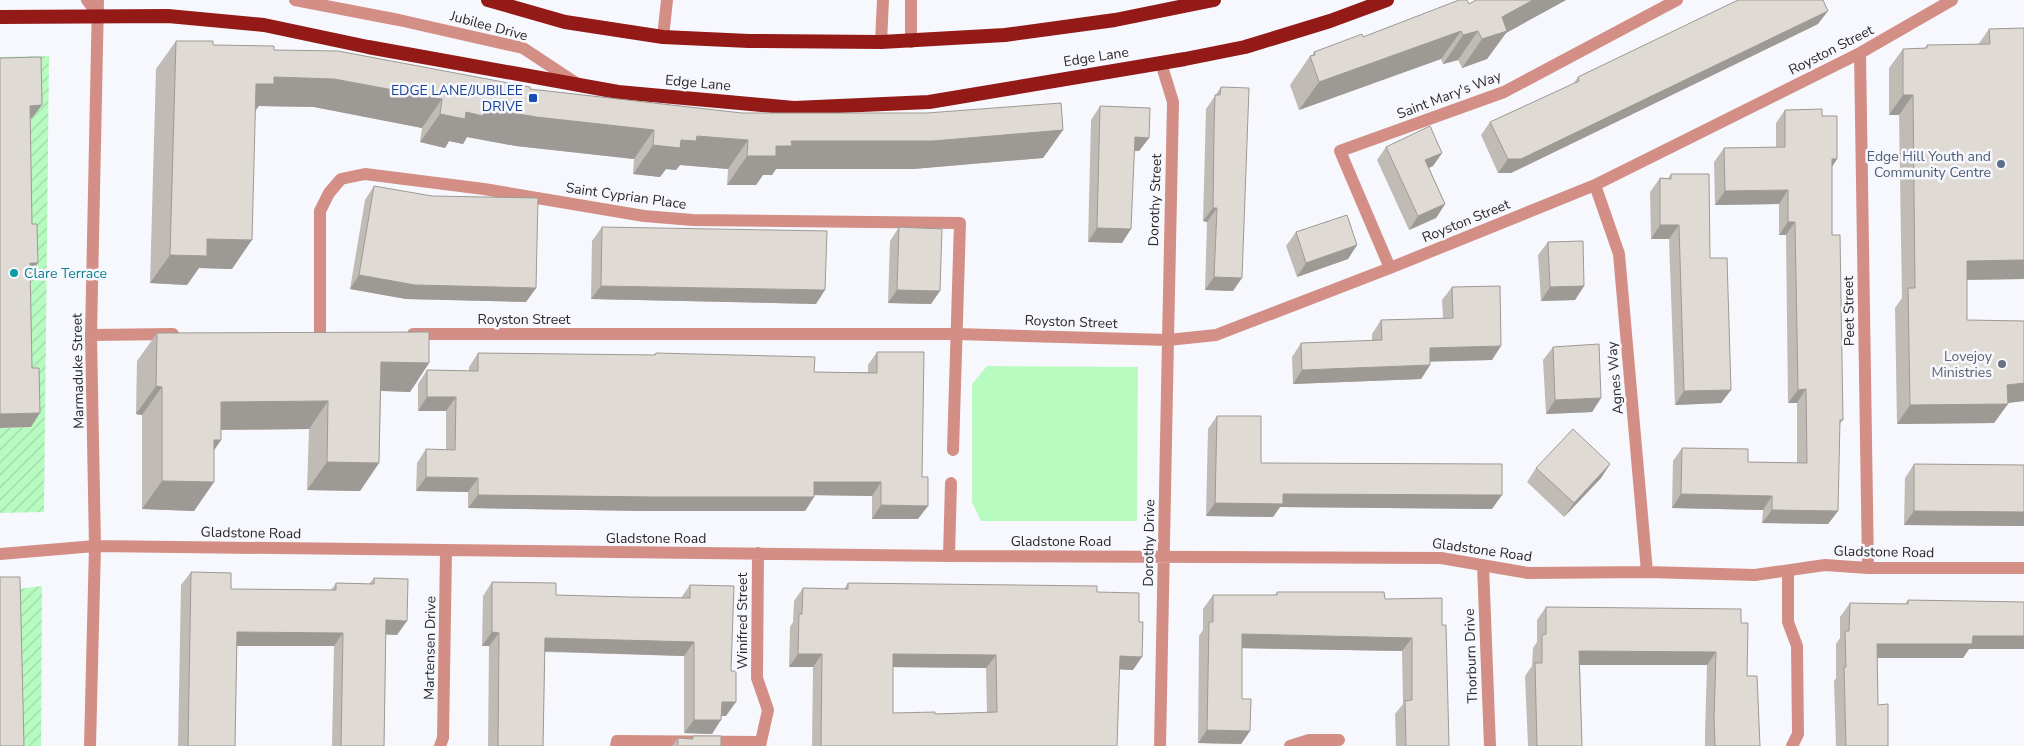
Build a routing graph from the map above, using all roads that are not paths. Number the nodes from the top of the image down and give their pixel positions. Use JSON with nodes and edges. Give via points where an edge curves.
{"nodes":[{"id":1,"x":87,"y":0,"type":"edge"},
{"id":2,"x":98,"y":0,"type":"edge"},
{"id":3,"x":295,"y":0,"type":"edge"},
{"id":4,"x":488,"y":0,"type":"edge"},
{"id":5,"x":667,"y":0,"type":"edge"},
{"id":6,"x":883,"y":0,"type":"edge"},
{"id":7,"x":911,"y":0,"type":"edge"},
{"id":8,"x":1214,"y":0,"type":"edge"},
{"id":9,"x":1387,"y":0,"type":"edge"},
{"id":10,"x":1677,"y":0,"type":"edge"},
{"id":11,"x":1950,"y":0,"type":"edge"},
{"id":12,"x":1198,"y":1,"type":"edge"},
{"id":13,"x":98,"y":15,"type":"junction"},
{"id":14,"x":0,"y":17,"type":"edge"},
{"id":15,"x":663,"y":37,"type":"junction"},
{"id":16,"x":881,"y":42,"type":"junction"},
{"id":17,"x":911,"y":42,"type":"junction"},
{"id":18,"x":1860,"y":53,"type":"junction"},
{"id":19,"x":1160,"y":63,"type":"junction"},
{"id":20,"x":579,"y":85,"type":"junction"},
{"id":21,"x":1595,"y":185,"type":"junction"},
{"id":22,"x":1390,"y":268,"type":"junction"},
{"id":23,"x":191,"y":334,"type":"edge"},
{"id":24,"x":320,"y":334,"type":"edge"},
{"id":25,"x":399,"y":334,"type":"edge"},
{"id":26,"x":956,"y":334,"type":"junction"},
{"id":27,"x":91,"y":335,"type":"junction"},
{"id":28,"x":1168,"y":340,"type":"junction"},
{"id":29,"x":953,"y":450,"type":"dead end"},
{"id":30,"x":951,"y":483,"type":"dead end"},
{"id":31,"x":95,"y":546,"type":"junction"},
{"id":32,"x":446,"y":551,"type":"junction"},
{"id":33,"x":758,"y":553,"type":"junction"},
{"id":34,"x":0,"y":554,"type":"edge"},
{"id":35,"x":949,"y":556,"type":"junction"},
{"id":36,"x":1163,"y":556,"type":"junction"},
{"id":37,"x":1483,"y":565,"type":"junction"},
{"id":38,"x":1868,"y":568,"type":"junction"},
{"id":39,"x":2024,"y":568,"type":"edge"},
{"id":40,"x":1788,"y":571,"type":"junction"},
{"id":41,"x":1647,"y":572,"type":"junction"},
{"id":42,"x":1339,"y":740,"type":"dead end"},
{"id":43,"x":760,"y":744,"type":"edge"},
{"id":44,"x":90,"y":746,"type":"edge"},
{"id":45,"x":440,"y":746,"type":"edge"},
{"id":46,"x":616,"y":746,"type":"edge"},
{"id":47,"x":1160,"y":746,"type":"edge"},
{"id":48,"x":1290,"y":746,"type":"edge"},
{"id":49,"x":1490,"y":746,"type":"edge"},
{"id":50,"x":1792,"y":746,"type":"edge"}],
"edges":[{"from":1,"to":13,"type":"street"},
{"from":2,"to":13,"type":"street"},
{"from":3,"to":20,"type":"street","name":"Jubilee Drive","via":[[523,48]]},
{"from":4,"to":15,"type":"highway","via":[[565,22]]},
{"from":5,"to":15,"type":"street"},
{"from":6,"to":16,"type":"street"},
{"from":7,"to":17,"type":"street"},
{"from":8,"to":12,"type":"highway"},
{"from":9,"to":19,"type":"highway","name":"Edge Lane","via":[[1244,47]]},
{"from":10,"to":22,"type":"street","name":"Saint Mary's Way","via":[[1504,92],[1340,152]]},
{"from":11,"to":18,"type":"street","name":"Royston Street"},
{"from":12,"to":17,"type":"highway","via":[[1115,20],[1005,35]]},
{"from":13,"to":14,"type":"highway","name":"Edge Lane"},
{"from":13,"to":20,"type":"highway","name":"Edge Lane","via":[[168,16],[264,25]]},
{"from":13,"to":27,"type":"street","name":"Marmaduke Street"},
{"from":15,"to":16,"type":"highway"},
{"from":16,"to":17,"type":"highway"},
{"from":18,"to":21,"type":"street","name":"Royston Street"},
{"from":18,"to":38,"type":"street","name":"Peet Street"},
{"from":19,"to":20,"type":"highway","name":"Edge Lane","via":[[929,102],[794,108],[618,92]]},
{"from":19,"to":28,"type":"street","name":"Dorothy Street","via":[[1173,102]]},
{"from":21,"to":22,"type":"street","name":"Royston Street"},
{"from":21,"to":41,"type":"street","name":"Agnes Way","via":[[1619,254]]},
{"from":22,"to":28,"type":"street","name":"Royston Street","via":[[1216,335]]},
{"from":23,"to":27,"type":"street"},
{"from":24,"to":26,"type":"street","name":"Saint Cyprian Place","via":[[320,211],[329,193],[342,179],[365,174],[484,189],[644,216],[693,220],[960,223]]},
{"from":25,"to":26,"type":"street","name":"Royston Street"},
{"from":26,"to":28,"type":"street","name":"Royston Street"},
{"from":26,"to":29,"type":"street"},
{"from":27,"to":31,"type":"street","name":"Marmaduke Street"},
{"from":28,"to":36,"type":"street","name":"Dorothy Drive"},
{"from":30,"to":35,"type":"street"},
{"from":31,"to":32,"type":"street","name":"Gladstone Road"},
{"from":31,"to":34,"type":"street","name":"Gladstone Road"},
{"from":31,"to":44,"type":"street","name":"Marmaduke Street"},
{"from":32,"to":33,"type":"street","name":"Gladstone Road"},
{"from":32,"to":45,"type":"street","name":"Martensen Drive","via":[[443,738]]},
{"from":33,"to":35,"type":"street","name":"Gladstone Road"},
{"from":33,"to":43,"type":"street","name":"Winifred Street","via":[[757,678],[768,710]]},
{"from":35,"to":36,"type":"street","name":"Gladstone Road"},
{"from":36,"to":37,"type":"street","name":"Gladstone Road","via":[[1441,558]]},
{"from":36,"to":47,"type":"street","name":"Dorothy Drive"},
{"from":37,"to":41,"type":"street","name":"Gladstone Road","via":[[1528,573]]},
{"from":37,"to":49,"type":"street","name":"Thorburn Drive"},
{"from":38,"to":39,"type":"street","name":"Gladstone Road"},
{"from":38,"to":40,"type":"street","name":"Gladstone Road","via":[[1825,565]]},
{"from":40,"to":41,"type":"street","name":"Gladstone Road","via":[[1755,575]]},
{"from":40,"to":50,"type":"street","via":[[1788,622],[1797,646],[1798,734]]},
{"from":42,"to":48,"type":"street","via":[[1309,740]]},
{"from":43,"to":46,"type":"street","via":[[617,741]]}]}
